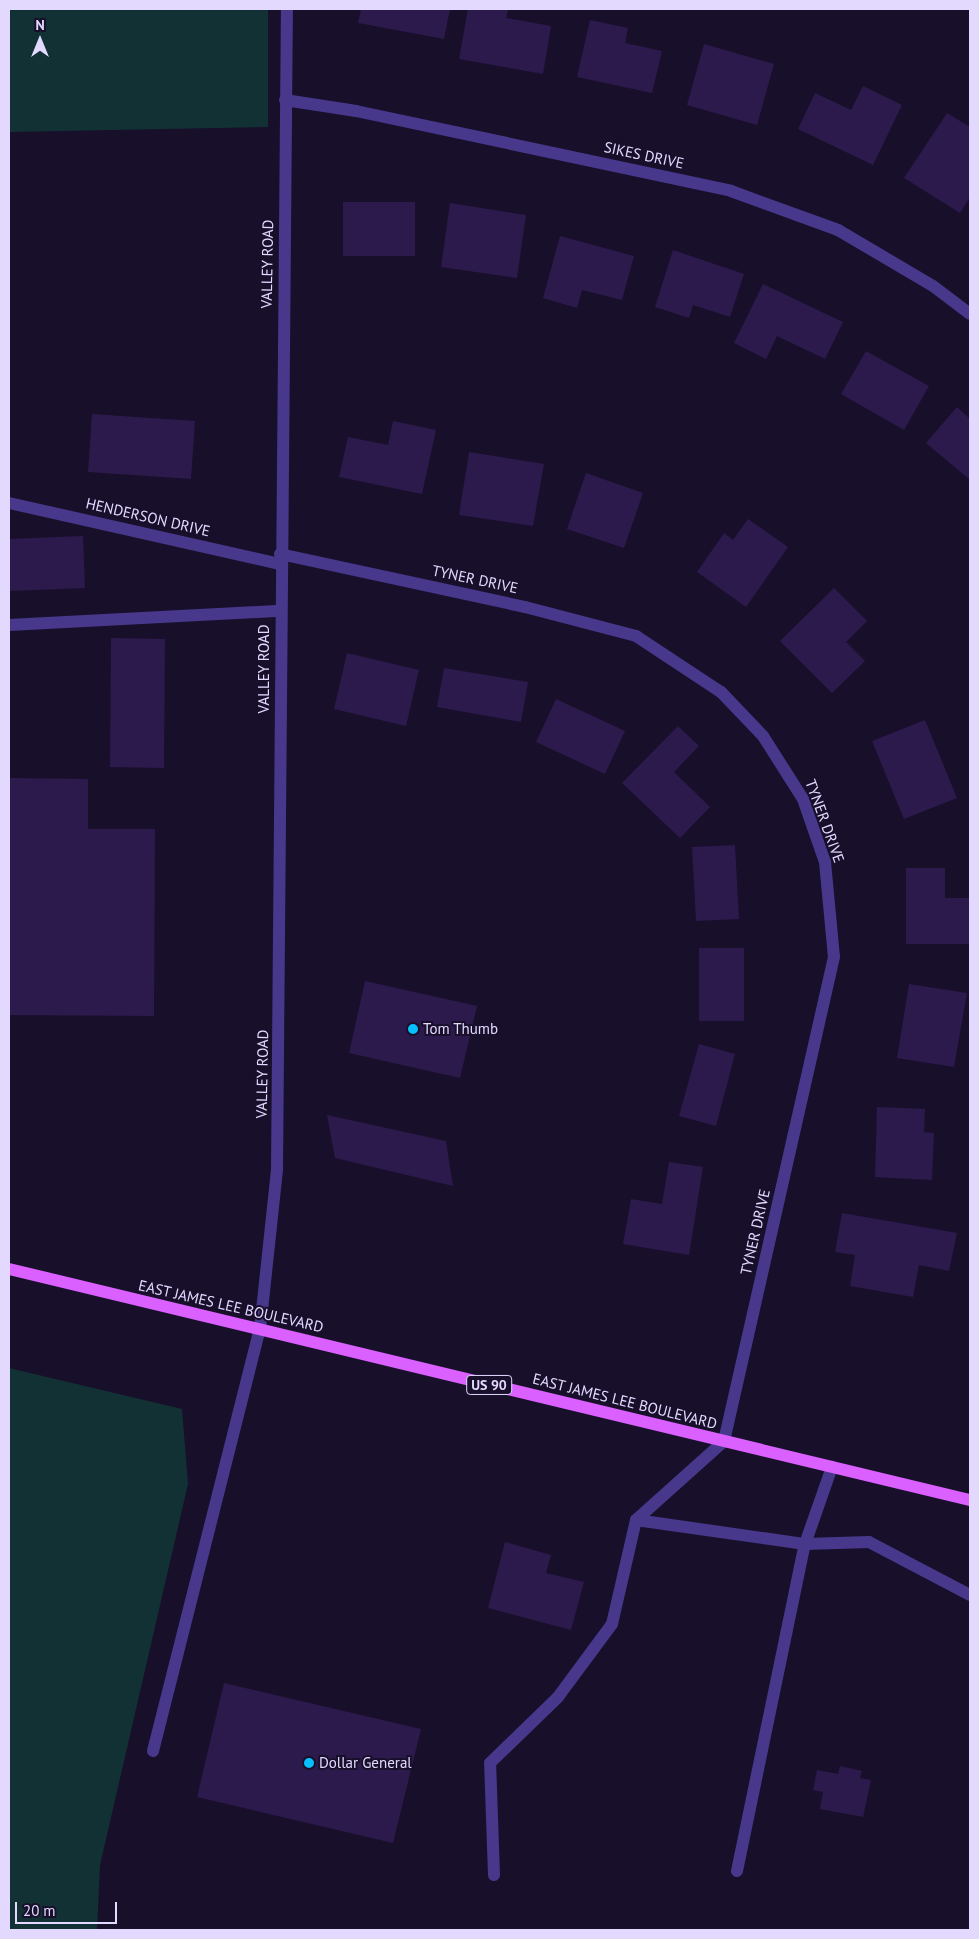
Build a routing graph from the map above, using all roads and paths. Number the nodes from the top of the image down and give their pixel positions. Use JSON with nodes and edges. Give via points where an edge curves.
{"nodes":[{"id":1,"x":287,"y":9,"type":"edge"},
{"id":2,"x":286,"y":100,"type":"junction"},
{"id":3,"x":970,"y":314,"type":"edge"},
{"id":4,"x":9,"y":502,"type":"edge"},
{"id":5,"x":280,"y":559,"type":"junction"},
{"id":6,"x":280,"y":611,"type":"junction"},
{"id":7,"x":9,"y":625,"type":"edge"},
{"id":8,"x":9,"y":1269,"type":"edge"},
{"id":9,"x":260,"y":1329,"type":"junction"},
{"id":10,"x":724,"y":1441,"type":"junction"},
{"id":11,"x":832,"y":1467,"type":"junction"},
{"id":12,"x":970,"y":1500,"type":"edge"},
{"id":13,"x":636,"y":1520,"type":"junction"},
{"id":14,"x":805,"y":1544,"type":"junction"},
{"id":15,"x":970,"y":1595,"type":"edge"},
{"id":16,"x":153,"y":1751,"type":"dead end"},
{"id":17,"x":737,"y":1872,"type":"dead end"},
{"id":18,"x":494,"y":1875,"type":"dead end"}],
"edges":[{"from":1,"to":2,"type":"street","name":"VALLEY ROAD"},
{"from":2,"to":3,"type":"street","name":"SIKES DRIVE","via":[[356,111],[731,192],[838,230],[933,286]]},
{"from":2,"to":5,"type":"street","name":"VALLEY ROAD"},
{"from":4,"to":5,"type":"street","name":"HENDERSON DRIVE"},
{"from":5,"to":6,"type":"street","name":"VALLEY ROAD"},
{"from":5,"to":10,"type":"street","name":"TYNER DRIVE","via":[[525,606],[636,636],[721,692],[763,736],[802,799],[825,862],[834,958]]},
{"from":6,"to":7,"type":"street"},
{"from":6,"to":9,"type":"street","name":"VALLEY ROAD","via":[[277,1169]]},
{"from":8,"to":9,"type":"main road","name":"EAST JAMES LEE BOULEVARD","number":"US 90"},
{"from":9,"to":10,"type":"main road","name":"EAST JAMES LEE BOULEVARD","number":"US 90"},
{"from":9,"to":16,"type":"street","name":"VALLEY ROAD"},
{"from":10,"to":11,"type":"main road","name":"EAST JAMES LEE BOULEVARD","number":"US 90"},
{"from":10,"to":13,"type":"street"},
{"from":11,"to":12,"type":"main road","name":"EAST JAMES LEE BOULEVARD","number":"US 90"},
{"from":11,"to":14,"type":"street"},
{"from":13,"to":14,"type":"street"},
{"from":13,"to":18,"type":"street","via":[[612,1624],[558,1697],[490,1763]]},
{"from":14,"to":15,"type":"street","via":[[869,1542]]},
{"from":14,"to":17,"type":"street"}]}
